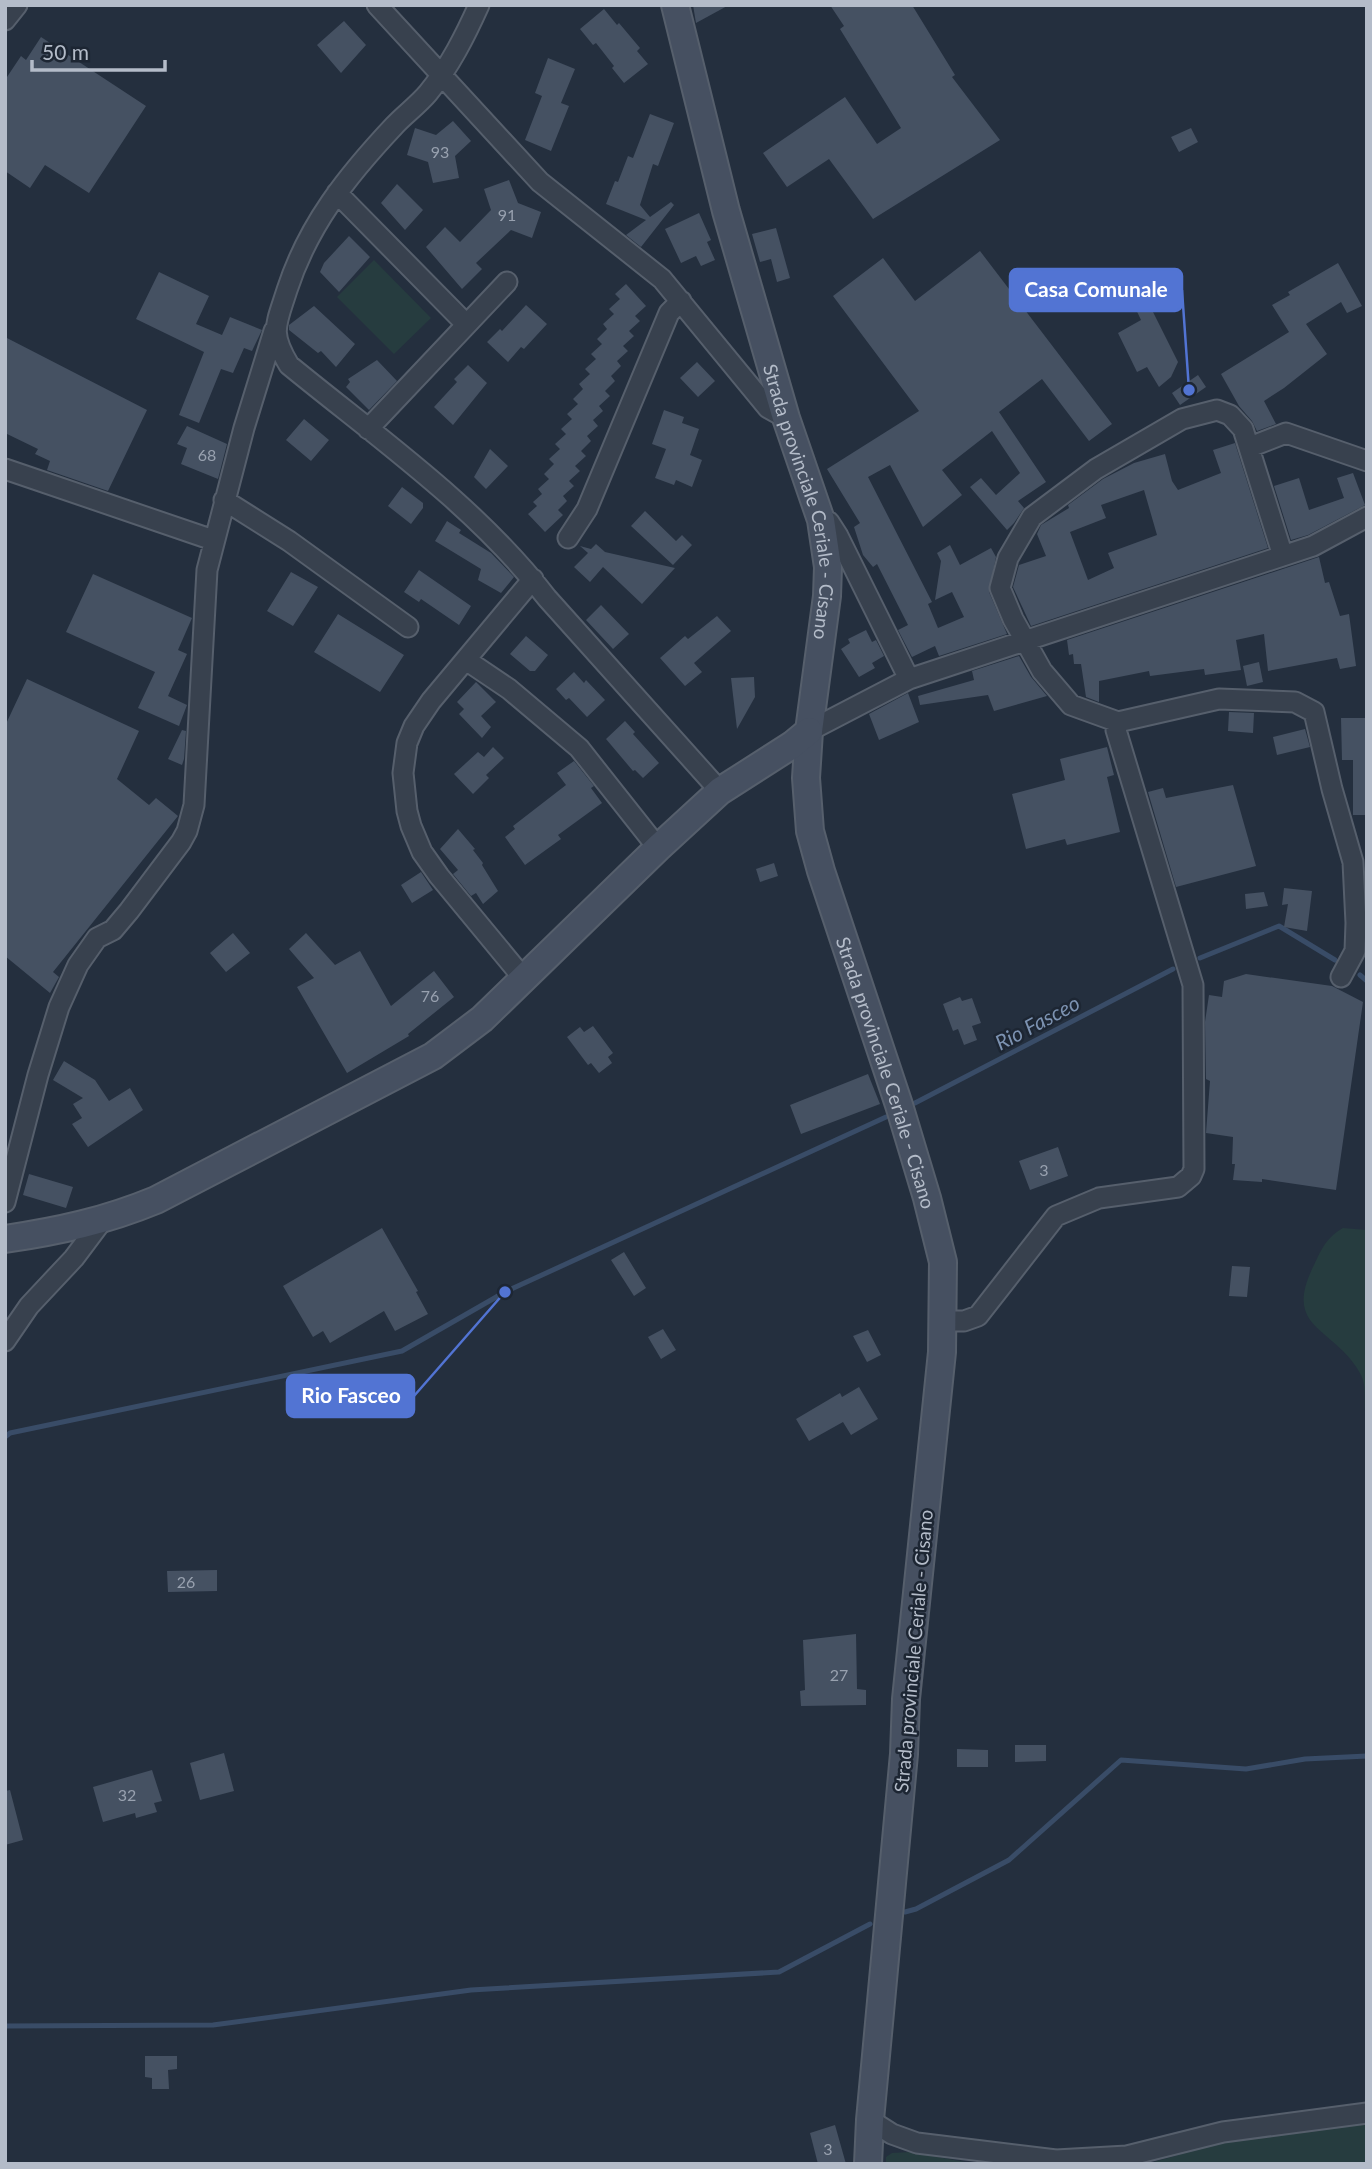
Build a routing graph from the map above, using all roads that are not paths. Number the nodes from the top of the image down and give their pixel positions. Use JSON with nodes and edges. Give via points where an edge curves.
{"nodes":[{"id":1,"x":17,"y":5,"type":"edge"},
{"id":2,"x":377,"y":5,"type":"edge"},
{"id":3,"x":479,"y":5,"type":"edge"},
{"id":4,"x":675,"y":5,"type":"edge"},
{"id":5,"x":5,"y":20,"type":"edge"},
{"id":6,"x":441,"y":74,"type":"junction"},
{"id":7,"x":337,"y":193,"type":"junction"},
{"id":8,"x":507,"y":282,"type":"dead end"},
{"id":9,"x":681,"y":301,"type":"junction"},
{"id":10,"x":466,"y":324,"type":"junction"},
{"id":11,"x":275,"y":328,"type":"junction"},
{"id":12,"x":786,"y":418,"type":"junction"},
{"id":13,"x":368,"y":429,"type":"junction"},
{"id":14,"x":1250,"y":447,"type":"junction"},
{"id":15,"x":1367,"y":461,"type":"edge"},
{"id":16,"x":5,"y":469,"type":"edge"},
{"id":17,"x":225,"y":500,"type":"junction"},
{"id":18,"x":1367,"y":517,"type":"edge"},
{"id":19,"x":821,"y":520,"type":"junction"},
{"id":20,"x":568,"y":538,"type":"dead end"},
{"id":21,"x":214,"y":540,"type":"junction"},
{"id":22,"x":1283,"y":555,"type":"junction"},
{"id":23,"x":533,"y":579,"type":"junction"},
{"id":24,"x":408,"y":627,"type":"dead end"},
{"id":25,"x":1024,"y":640,"type":"junction"},
{"id":26,"x":466,"y":660,"type":"junction"},
{"id":27,"x":909,"y":679,"type":"junction"},
{"id":28,"x":1118,"y":722,"type":"junction"},
{"id":29,"x":809,"y":731,"type":"junction"},
{"id":30,"x":720,"y":791,"type":"junction"},
{"id":31,"x":657,"y":848,"type":"junction"},
{"id":32,"x":1341,"y":977,"type":"dead end"},
{"id":33,"x":524,"y":979,"type":"junction"},
{"id":34,"x":5,"y":1202,"type":"edge"},
{"id":35,"x":104,"y":1218,"type":"junction"},
{"id":36,"x":5,"y":1239,"type":"edge"},
{"id":37,"x":944,"y":1321,"type":"junction"},
{"id":38,"x":5,"y":1341,"type":"edge"},
{"id":39,"x":1367,"y":2113,"type":"edge"},
{"id":40,"x":870,"y":2120,"type":"junction"},
{"id":41,"x":868,"y":2164,"type":"edge"}],
"edges":[{"from":1,"to":5,"type":"street"},
{"from":2,"to":6,"type":"street"},
{"from":3,"to":6,"type":"street"},
{"from":4,"to":12,"type":"main road","name":"Strada provinciale Ceriale - Cisano","via":[[726,211]]},
{"from":6,"to":7,"type":"street"},
{"from":6,"to":9,"type":"street","via":[[540,182],[662,279]]},
{"from":7,"to":10,"type":"street"},
{"from":7,"to":11,"type":"street","via":[[320,215],[293,271]]},
{"from":8,"to":10,"type":"street"},
{"from":9,"to":12,"type":"street","via":[[768,408]]},
{"from":9,"to":20,"type":"street","via":[[669,313],[587,509]]},
{"from":10,"to":13,"type":"street"},
{"from":11,"to":13,"type":"street","via":[[277,345],[289,365]]},
{"from":11,"to":17,"type":"street"},
{"from":12,"to":19,"type":"main road","name":"Strada provinciale Ceriale - Cisano"},
{"from":13,"to":23,"type":"street","via":[[456,500]]},
{"from":14,"to":15,"type":"street","via":[[1286,433]]},
{"from":14,"to":22,"type":"street"},
{"from":14,"to":25,"type":"street","via":[[1230,415],[1217,410],[1182,419],[1096,469],[1032,517],[1008,558],[1000,588]]},
{"from":16,"to":21,"type":"street"},
{"from":17,"to":21,"type":"street"},
{"from":17,"to":24,"type":"street"},
{"from":18,"to":22,"type":"street","via":[[1322,542]]},
{"from":19,"to":27,"type":"street","via":[[829,522],[838,536]]},
{"from":19,"to":29,"type":"main road","name":"Strada provinciale Ceriale - Cisano","via":[[827,596]]},
{"from":21,"to":34,"type":"street","via":[[206,570],[194,805],[187,831],[129,911],[113,930],[97,938],[78,965],[48,1041]]},
{"from":22,"to":25,"type":"street"},
{"from":23,"to":26,"type":"street"},
{"from":23,"to":30,"type":"street"},
{"from":25,"to":27,"type":"street"},
{"from":25,"to":28,"type":"street","via":[[1042,671],[1071,705]]},
{"from":26,"to":31,"type":"street","via":[[509,689],[579,748]]},
{"from":26,"to":33,"type":"street","via":[[431,701],[407,743],[403,773],[407,811],[422,852]]},
{"from":27,"to":29,"type":"street"},
{"from":28,"to":32,"type":"street","via":[[1219,699],[1295,702],[1314,712],[1353,862],[1355,951]]},
{"from":28,"to":37,"type":"street","via":[[1116,730],[1193,985],[1194,1169],[1178,1187],[1099,1198],[1056,1216],[978,1315]]},
{"from":29,"to":30,"type":"main road"},
{"from":29,"to":37,"type":"main road","name":"Strada provinciale Ceriale - Cisano","via":[[806,790],[810,831],[927,1199],[943,1262]]},
{"from":30,"to":31,"type":"main road"},
{"from":31,"to":33,"type":"main road"},
{"from":33,"to":35,"type":"main road","via":[[433,1056],[156,1200]]},
{"from":35,"to":36,"type":"main road","via":[[65,1230]]},
{"from":35,"to":38,"type":"street"},
{"from":37,"to":40,"type":"main road","name":"Strada provinciale Ceriale - Cisano"},
{"from":39,"to":40,"type":"street","via":[[1223,2132],[1127,2156],[1056,2160],[917,2143]]},
{"from":40,"to":41,"type":"main road","name":"Strada provinciale Ceriale - Cisano"}]}
